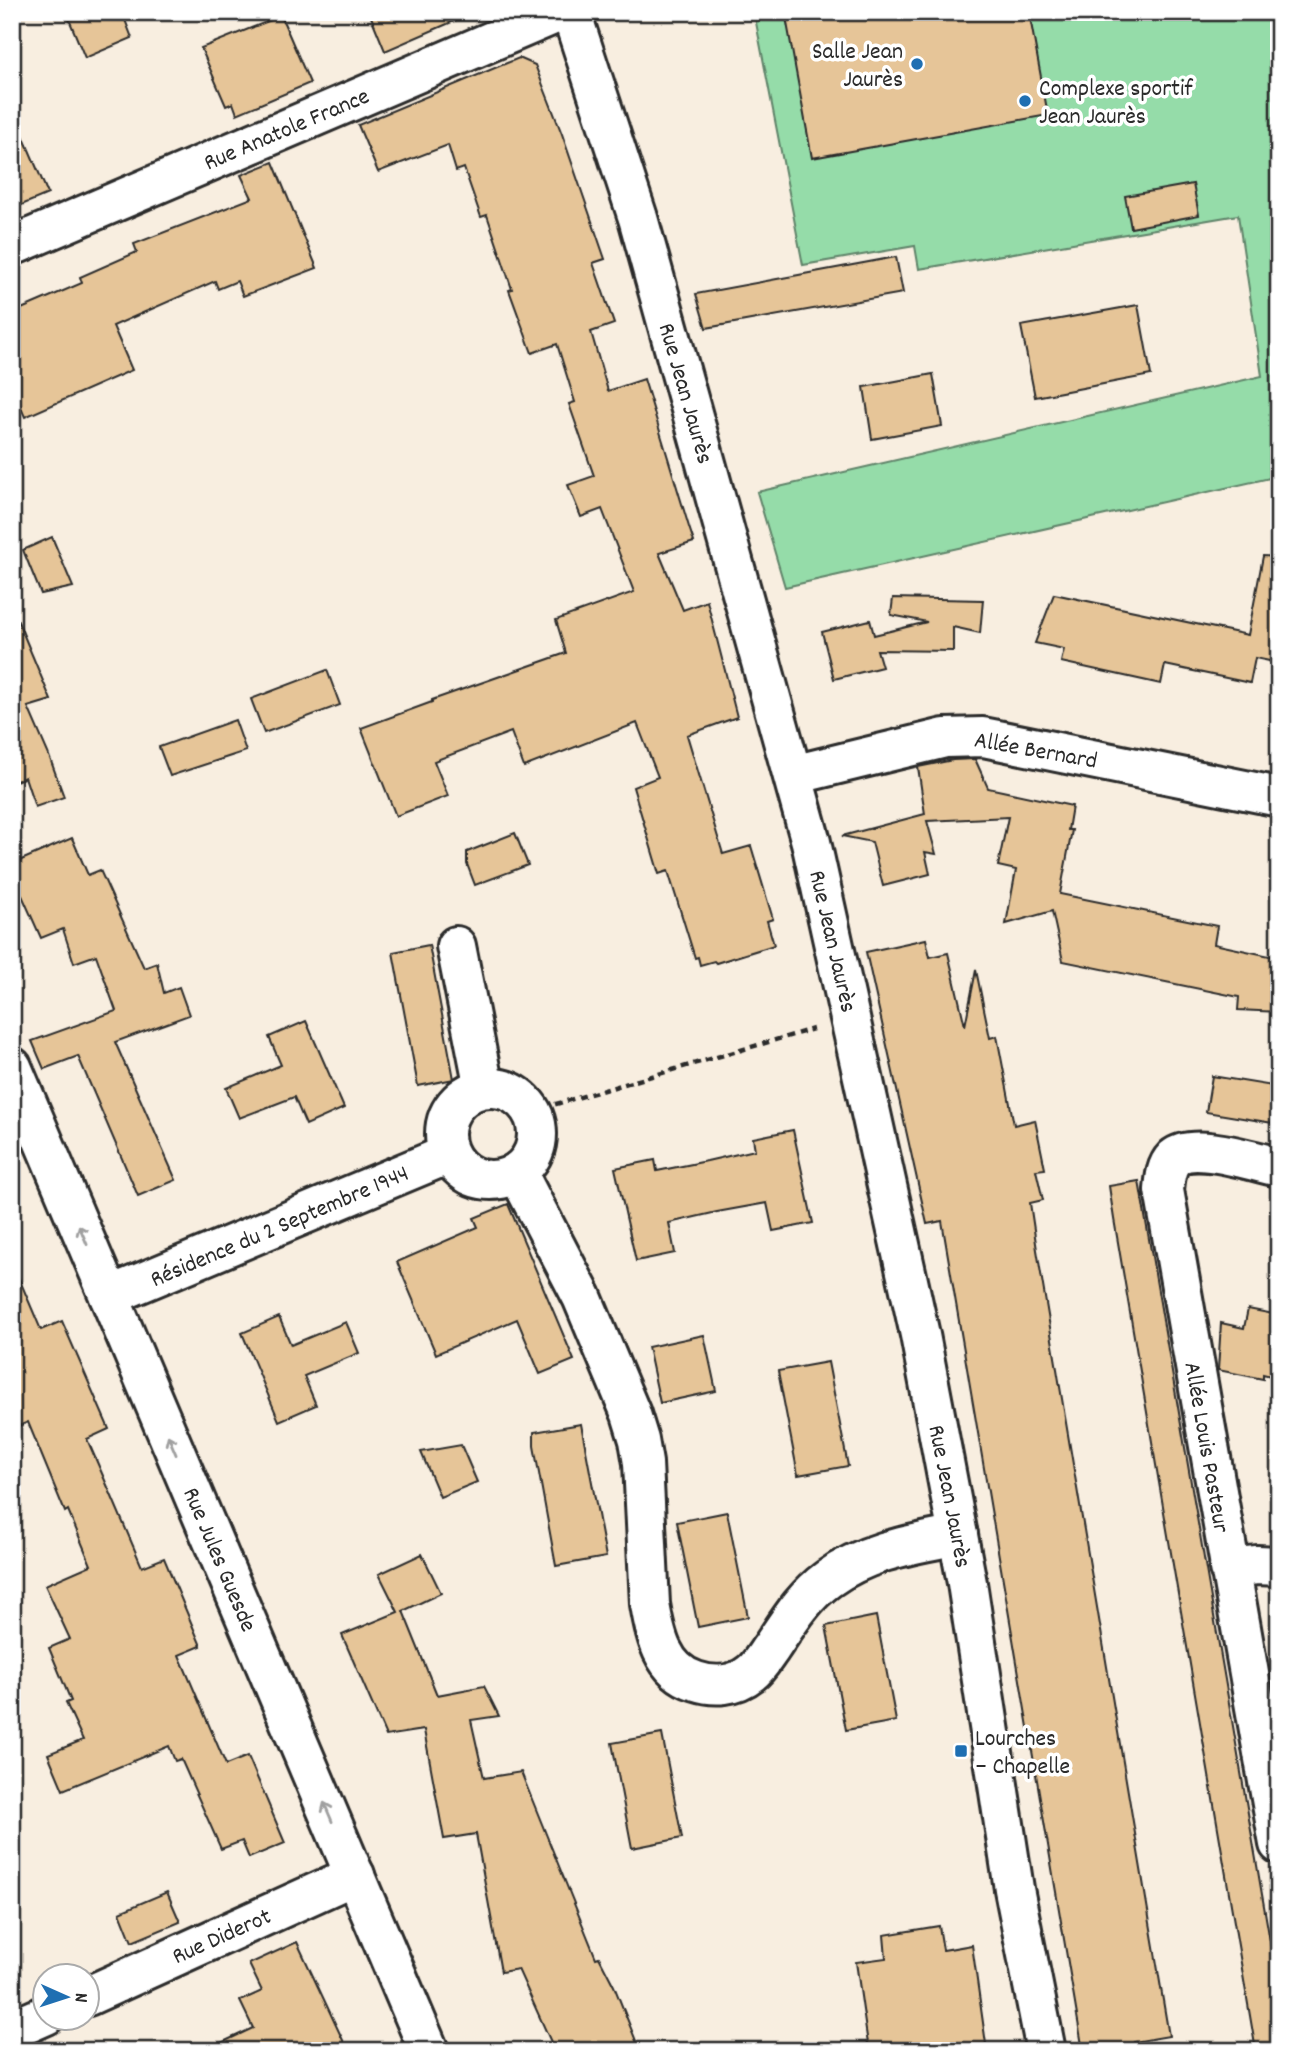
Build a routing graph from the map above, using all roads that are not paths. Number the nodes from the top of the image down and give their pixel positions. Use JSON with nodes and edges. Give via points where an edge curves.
{"nodes":[{"id":1,"x":561,"y":12,"type":"edge"},
{"id":2,"x":571,"y":12,"type":"edge"},
{"id":3,"x":12,"y":246,"type":"edge"},
{"id":4,"x":793,"y":775,"type":"junction"},
{"id":5,"x":1279,"y":797,"type":"edge"},
{"id":6,"x":456,"y":946,"type":"dead end"},
{"id":7,"x":12,"y":1068,"type":"edge"},
{"id":8,"x":484,"y":1088,"type":"junction"},
{"id":9,"x":449,"y":1154,"type":"junction"},
{"id":10,"x":1279,"y":1167,"type":"edge"},
{"id":11,"x":517,"y":1172,"type":"junction"},
{"id":12,"x":109,"y":1296,"type":"junction"},
{"id":13,"x":958,"y":1535,"type":"junction"},
{"id":14,"x":1279,"y":1566,"type":"edge"},
{"id":15,"x":1229,"y":1568,"type":"junction"},
{"id":16,"x":1275,"y":1805,"type":"edge"},
{"id":17,"x":1279,"y":1844,"type":"edge"},
{"id":18,"x":355,"y":1875,"type":"junction"},
{"id":19,"x":1014,"y":1889,"type":"junction"},
{"id":20,"x":102,"y":1990,"type":"edge"},
{"id":21,"x":32,"y":2021,"type":"edge"},
{"id":22,"x":12,"y":2030,"type":"edge"},
{"id":23,"x":429,"y":2051,"type":"edge"},
{"id":24,"x":1023,"y":2051,"type":"edge"},
{"id":25,"x":1046,"y":2051,"type":"edge"}],
"edges":[{"from":1,"to":3,"type":"street","name":"Rue Anatole France"},
{"from":2,"to":4,"type":"street","name":"Rue Jean Jaurès","via":[[638,218]]},
{"from":4,"to":5,"type":"street","name":"Allée Bernard","via":[[945,738],[983,737]]},
{"from":4,"to":13,"type":"street","name":"Rue Jean Jaurès","via":[[852,1017]]},
{"from":6,"to":8,"type":"street"},
{"from":12,"to":7,"type":"street","name":"Rue Jules Guesde","one_way":true},
{"from":8,"to":9,"type":"street","via":[[466,1095],[449,1116],[445,1135]]},
{"from":8,"to":11,"type":"street","via":[[515,1094],[532,1111],[536,1145]]},
{"from":9,"to":11,"type":"street","via":[[474,1177],[492,1180]]},
{"from":9,"to":12,"type":"street","name":"Résidence du 2 Septembre 1944"},
{"from":10,"to":15,"type":"street","name":"Allée Louis Pasteur","via":[[1186,1152],[1176,1157],[1164,1190]]},
{"from":11,"to":13,"type":"street","via":[[582,1297],[631,1414],[643,1463],[653,1624],[666,1660],[678,1672],[708,1685],[738,1681],[763,1660],[814,1590],[836,1573],[887,1550]]},
{"from":18,"to":12,"type":"street","name":"Rue Jules Guesde","one_way":true},
{"from":13,"to":19,"type":"street","name":"Rue Jean Jaurès"},
{"from":14,"to":15,"type":"street"},
{"from":15,"to":16,"type":"street","name":"Allée Louis Pasteur"},
{"from":16,"to":17,"type":"street","name":"Allée Louis Pasteur"},
{"from":18,"to":20,"type":"street","name":"Rue Diderot"},
{"from":18,"to":23,"type":"street","name":"Rue Jules Guesde"},
{"from":19,"to":24,"type":"street","name":"Rue Jean Jaurès"},
{"from":19,"to":25,"type":"street","name":"Rue Jean Jaurès"},
{"from":21,"to":22,"type":"street"}]}
